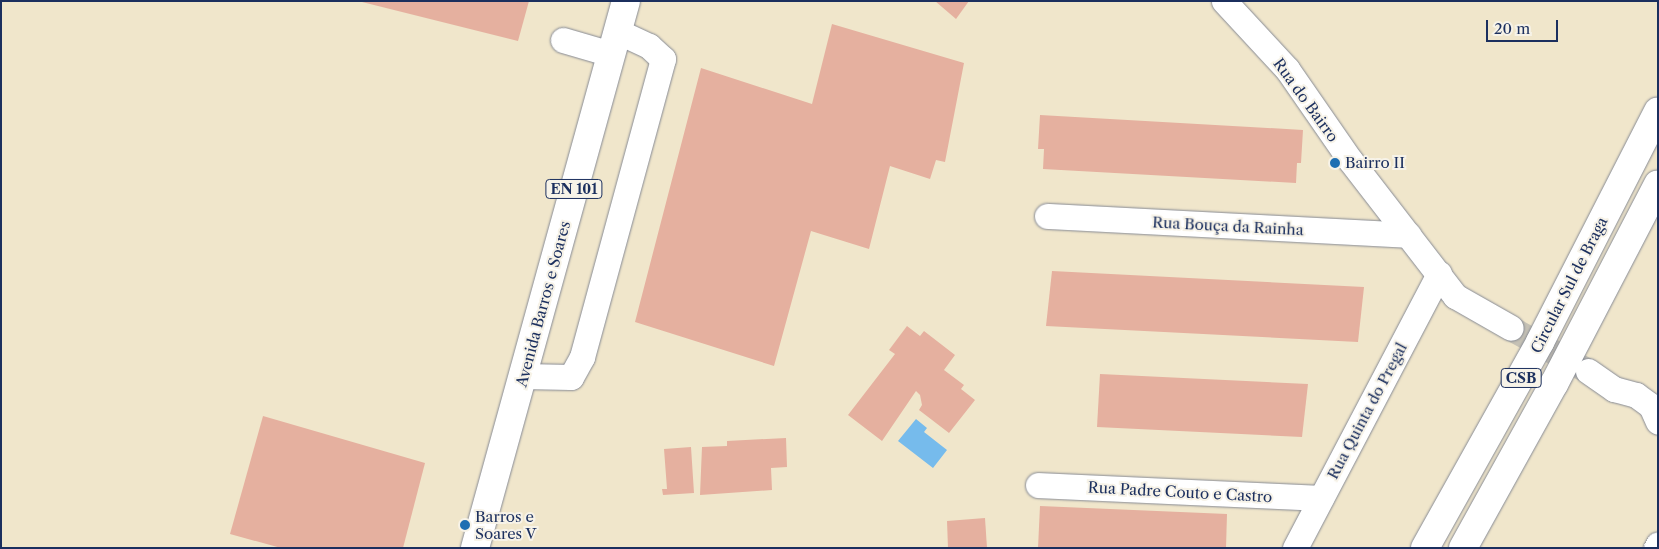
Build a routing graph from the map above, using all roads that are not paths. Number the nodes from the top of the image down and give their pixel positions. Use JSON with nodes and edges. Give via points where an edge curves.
{"nodes":[{"id":1,"x":626,"y":1,"type":"edge"},
{"id":2,"x":1224,"y":1,"type":"edge"},
{"id":3,"x":563,"y":40,"type":"dead end"},
{"id":4,"x":614,"y":42,"type":"junction"},
{"id":5,"x":1658,"y":111,"type":"edge"},
{"id":6,"x":1651,"y":198,"type":"edge"},
{"id":7,"x":1047,"y":216,"type":"dead end"},
{"id":8,"x":1409,"y":235,"type":"junction"},
{"id":9,"x":1439,"y":274,"type":"junction"},
{"id":10,"x":1511,"y":328,"type":"tunnel mouth"},
{"id":11,"x":1588,"y":370,"type":"tunnel mouth"},
{"id":12,"x":523,"y":376,"type":"junction"},
{"id":13,"x":1658,"y":422,"type":"edge"},
{"id":14,"x":1038,"y":485,"type":"dead end"},
{"id":15,"x":1321,"y":498,"type":"junction"},
{"id":16,"x":1658,"y":544,"type":"edge"},
{"id":17,"x":475,"y":548,"type":"edge"},
{"id":18,"x":1295,"y":548,"type":"edge"},
{"id":19,"x":1426,"y":548,"type":"edge"},
{"id":20,"x":1463,"y":548,"type":"edge"},
{"id":21,"x":1656,"y":548,"type":"edge"}],
"edges":[{"from":1,"to":4,"type":"main road","name":"Avenida Barros e Soares","number":"EN 101"},
{"from":2,"to":8,"type":"street","name":"Rua do Bairro","via":[[1287,70],[1330,133]]},
{"from":3,"to":4,"type":"street"},
{"from":4,"to":12,"type":"main road","name":"Avenida Barros e Soares","number":"EN 101"},
{"from":4,"to":12,"type":"street","via":[[649,46],[663,59],[582,357],[572,377]]},
{"from":5,"to":19,"type":"main road","name":"Circular Sul de Braga","number":"CSB","via":[[1493,430]]},
{"from":6,"to":20,"type":"main road","number":"CSB","via":[[1541,409]]},
{"from":7,"to":8,"type":"street","name":"Rua Bouça da Rainha"},
{"from":8,"to":9,"type":"street","name":"Rua do Bairro"},
{"from":9,"to":10,"type":"street","name":"Rua do Bairro","via":[[1455,296]]},
{"from":9,"to":15,"type":"street","name":"Rua Quinta do Pregal"},
{"from":11,"to":13,"type":"street","via":[[1614,388],[1636,395],[1651,406]]},
{"from":12,"to":17,"type":"main road","name":"Avenida Barros e Soares","number":"EN 101"},
{"from":14,"to":15,"type":"street","name":"Rua Padre Couto e Castro"},
{"from":15,"to":18,"type":"street","name":"Rua Quinta do Pregal"},
{"from":16,"to":21,"type":"street"}]}
